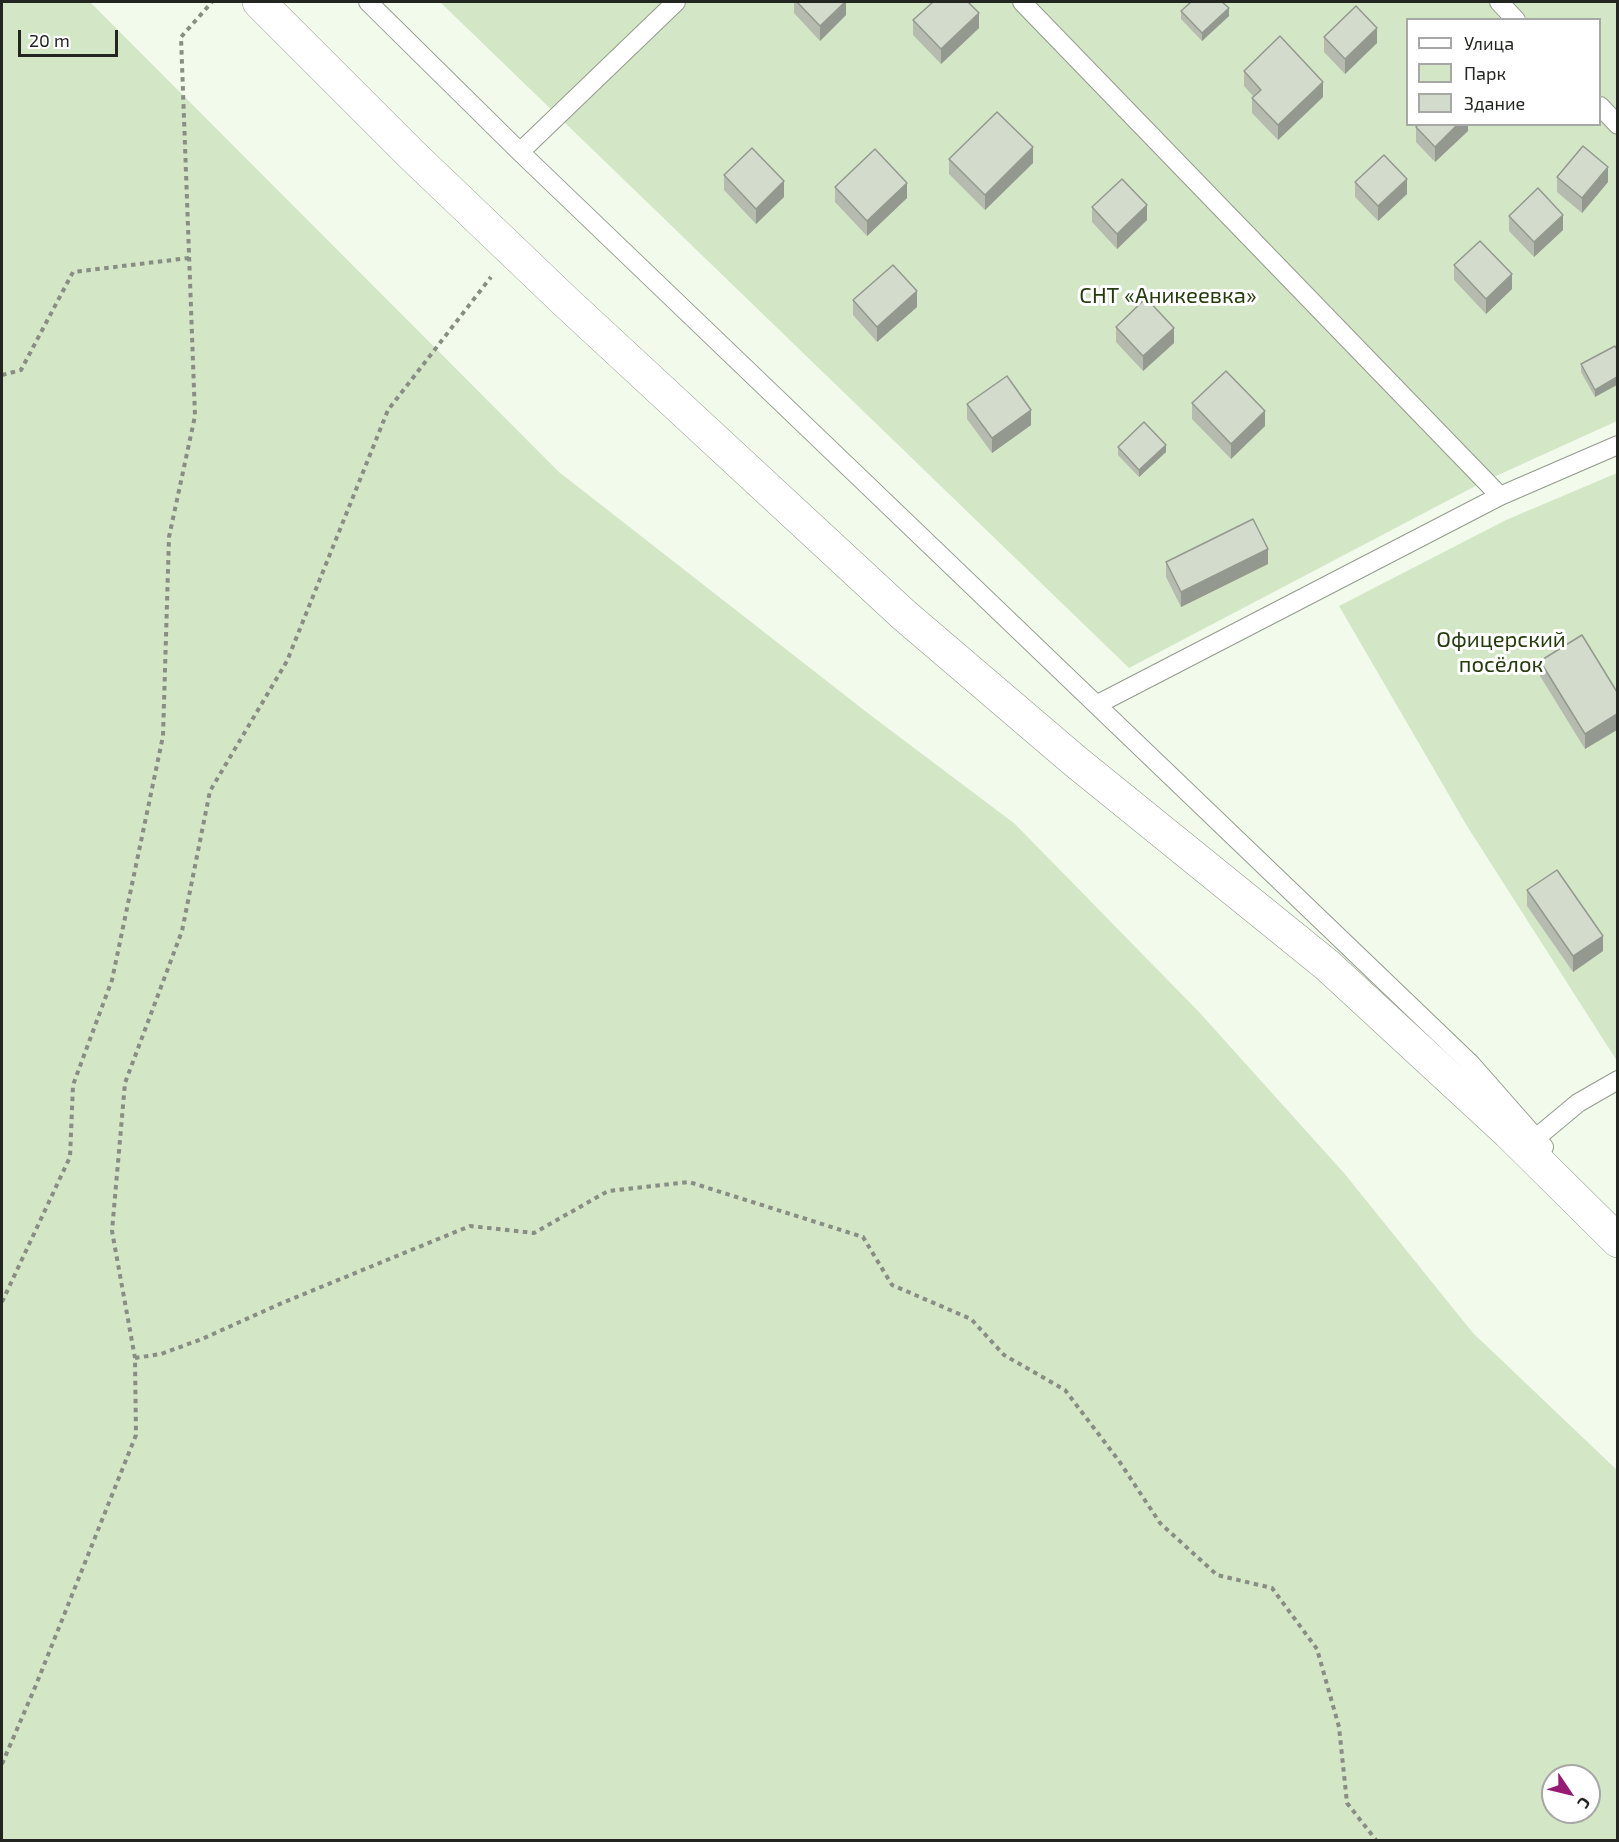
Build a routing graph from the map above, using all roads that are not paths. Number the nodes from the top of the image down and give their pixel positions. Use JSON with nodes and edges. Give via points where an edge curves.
{"nodes":[{"id":1,"x":258,"y":2,"type":"edge"},
{"id":2,"x":368,"y":2,"type":"edge"},
{"id":3,"x":676,"y":2,"type":"edge"},
{"id":4,"x":1022,"y":2,"type":"edge"},
{"id":5,"x":1499,"y":2,"type":"edge"},
{"id":6,"x":1514,"y":18,"type":"edge"},
{"id":7,"x":1601,"y":108,"type":"edge"},
{"id":8,"x":1617,"y":125,"type":"edge"},
{"id":9,"x":520,"y":152,"type":"junction"},
{"id":10,"x":1617,"y":445,"type":"edge"},
{"id":11,"x":1500,"y":496,"type":"junction"},
{"id":12,"x":1098,"y":704,"type":"junction"},
{"id":13,"x":1617,"y":1080,"type":"edge"},
{"id":14,"x":1536,"y":1138,"type":"junction"},
{"id":15,"x":1617,"y":1239,"type":"edge"}],
"edges":[{"from":1,"to":15,"type":"street","via":[[512,250],[904,615],[1075,761],[1327,964]]},
{"from":2,"to":9,"type":"lane"},
{"from":3,"to":9,"type":"lane"},
{"from":4,"to":11,"type":"lane"},
{"from":5,"to":6,"type":"lane"},
{"from":7,"to":8,"type":"lane"},
{"from":9,"to":12,"type":"lane"},
{"from":10,"to":11,"type":"lane"},
{"from":11,"to":12,"type":"lane"},
{"from":12,"to":14,"type":"lane","via":[[1471,1064]]},
{"from":13,"to":14,"type":"lane","via":[[1578,1103]]},
{"from":14,"to":15,"type":"lane"}]}
